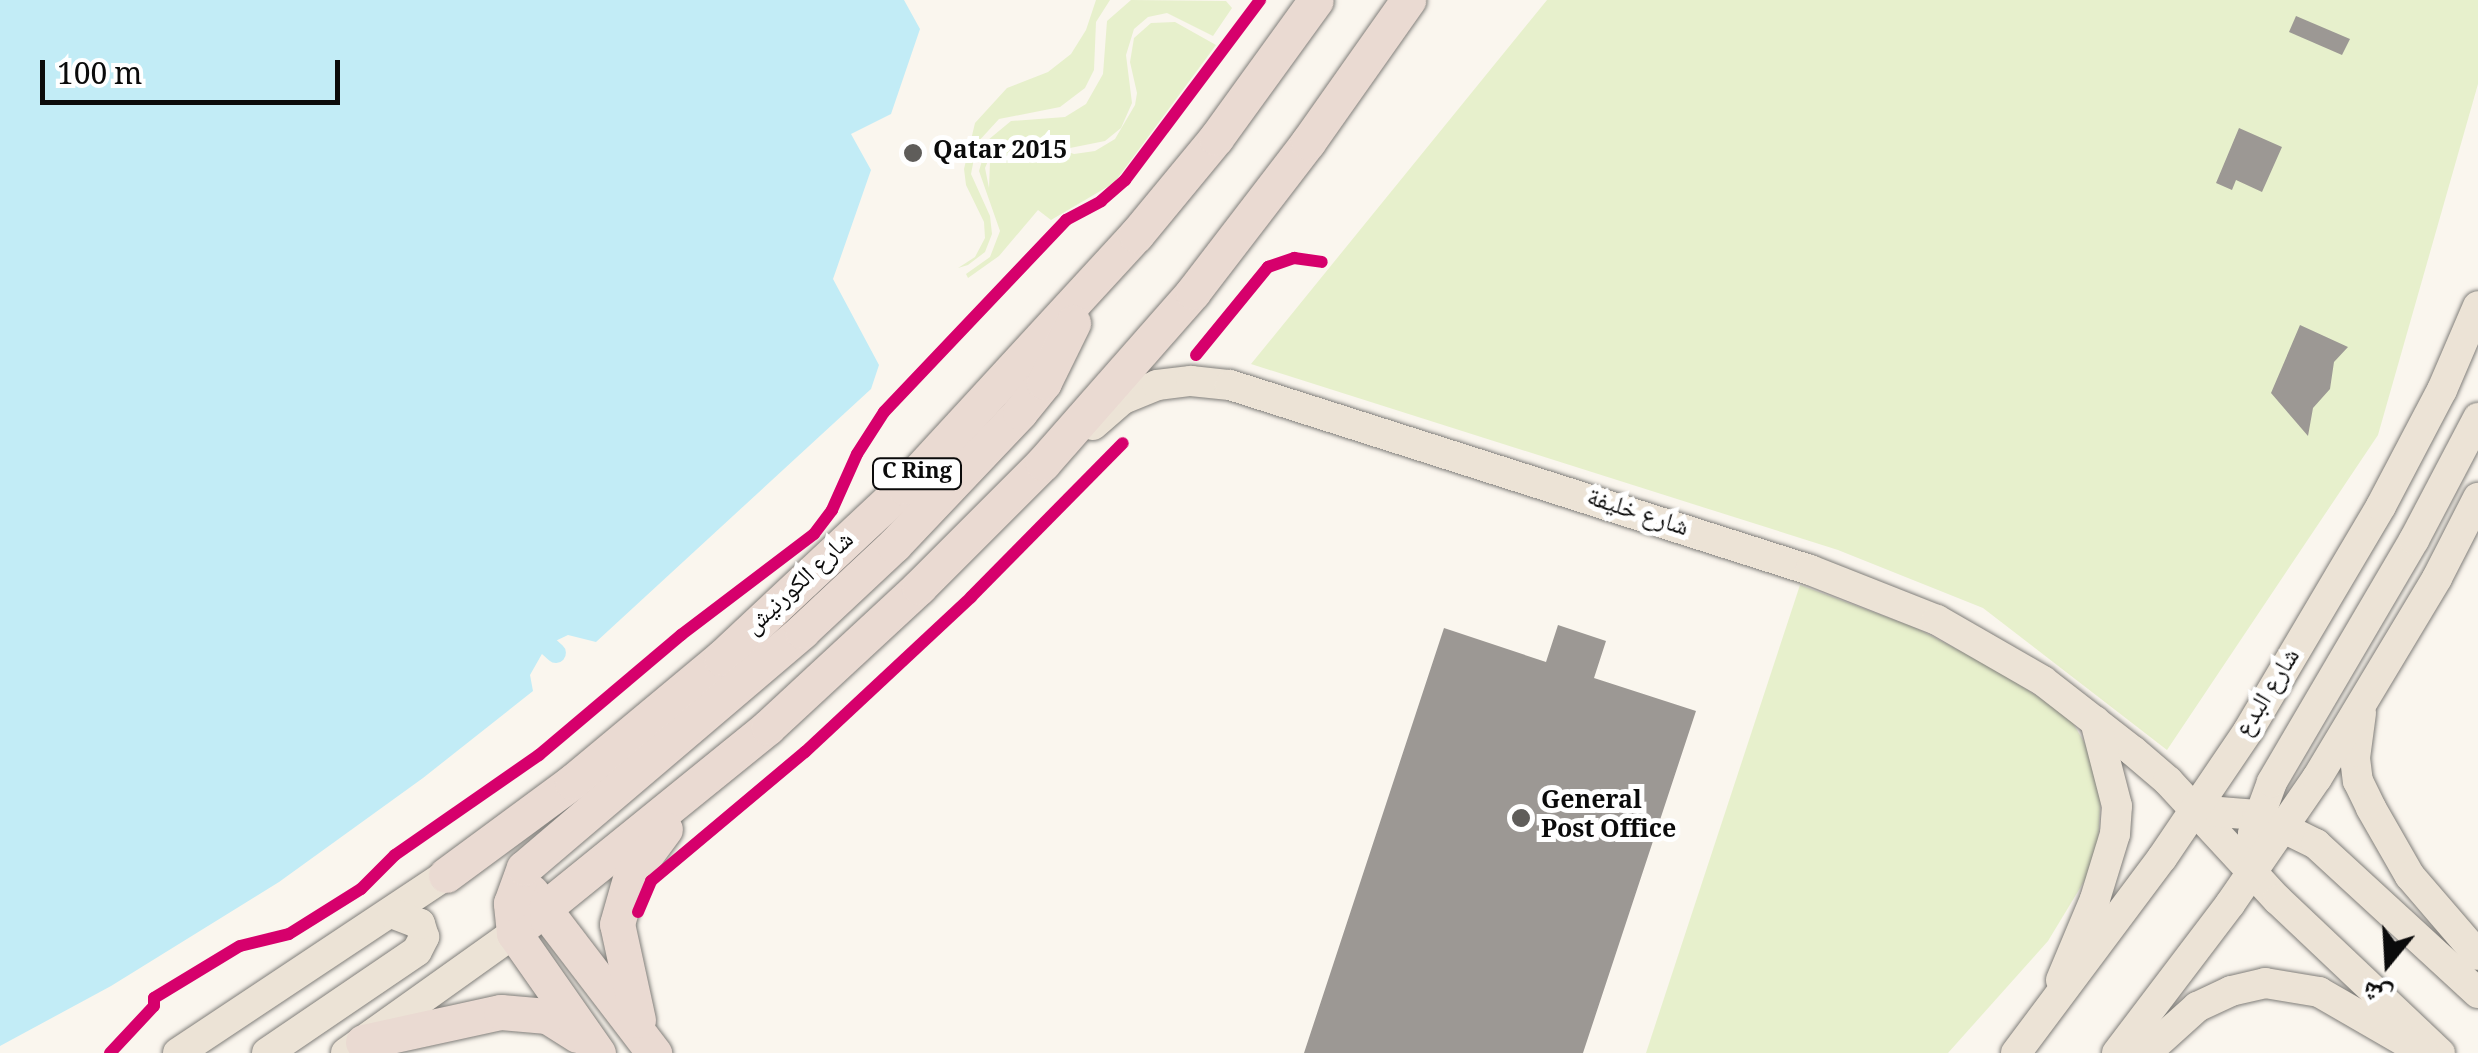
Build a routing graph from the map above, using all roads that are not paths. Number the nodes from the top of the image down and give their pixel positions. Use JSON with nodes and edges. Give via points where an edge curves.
{"nodes":[{"id":1,"x":1316,"y":0,"type":"edge"},
{"id":2,"x":1408,"y":0,"type":"edge"},
{"id":3,"x":1078,"y":303,"type":"junction"},
{"id":4,"x":2478,"y":306,"type":"edge"},
{"id":5,"x":2478,"y":418,"type":"edge"},
{"id":6,"x":1043,"y":463,"type":"junction"},
{"id":7,"x":2478,"y":498,"type":"edge"},
{"id":8,"x":2364,"y":697,"type":"junction"},
{"id":9,"x":2095,"y":720,"type":"junction"},
{"id":10,"x":695,"y":788,"type":"junction"},
{"id":11,"x":2195,"y":810,"type":"junction"},
{"id":12,"x":2271,"y":820,"type":"junction"},
{"id":13,"x":2251,"y":871,"type":"junction"},
{"id":14,"x":446,"y":876,"type":"junction"},
{"id":15,"x":516,"y":880,"type":"junction"},
{"id":16,"x":546,"y":908,"type":"junction"},
{"id":17,"x":392,"y":913,"type":"junction"},
{"id":18,"x":514,"y":932,"type":"junction"},
{"id":19,"x":2478,"y":956,"type":"edge"},
{"id":20,"x":2478,"y":993,"type":"edge"},
{"id":21,"x":2055,"y":1003,"type":"junction"},
{"id":22,"x":646,"y":1042,"type":"edge"},
{"id":23,"x":354,"y":1048,"type":"edge"},
{"id":24,"x":595,"y":1048,"type":"edge"},
{"id":25,"x":178,"y":1053,"type":"edge"},
{"id":26,"x":267,"y":1053,"type":"edge"},
{"id":27,"x":2016,"y":1053,"type":"edge"},
{"id":28,"x":2117,"y":1053,"type":"edge"},
{"id":29,"x":2146,"y":1053,"type":"edge"},
{"id":30,"x":2424,"y":1053,"type":"edge"},
{"id":31,"x":2440,"y":1053,"type":"edge"}],
"edges":[{"from":1,"to":3,"type":"highway","name":"شارع الكورنيش","number":"C Ring","via":[[1216,138]]},
{"from":2,"to":6,"type":"highway","via":[[1193,292]]},
{"from":3,"to":14,"type":"highway","name":"شارع الكورنيش","number":"C Ring","via":[[780,606],[572,782]]},
{"from":3,"to":15,"type":"highway","via":[[1044,382],[980,456],[802,631],[533,857]]},
{"from":4,"to":11,"type":"main road","name":"شارع البدع","via":[[2382,506]]},
{"from":5,"to":12,"type":"main road"},
{"from":6,"to":9,"type":"main road","name":"شارع خليفة","via":[[1139,391],[1174,382],[1230,385],[1861,588],[1983,644]]},
{"from":6,"to":10,"type":"highway","via":[[848,655]]},
{"from":7,"to":8,"type":"main road"},
{"from":8,"to":12,"type":"main road"},
{"from":8,"to":19,"type":"main road","via":[[2358,781],[2410,876]]},
{"from":9,"to":11,"type":"main road","name":"شارع خليفة"},
{"from":9,"to":21,"type":"main road","via":[[2117,806],[2115,834]]},
{"from":10,"to":16,"type":"highway"},
{"from":10,"to":22,"type":"highway","via":[[639,861],[623,894],[617,935]]},
{"from":11,"to":12,"type":"main road"},
{"from":11,"to":13,"type":"main road","name":"شارع خليفة"},
{"from":11,"to":21,"type":"main road","name":"شارع البدع"},
{"from":12,"to":13,"type":"main road"},
{"from":12,"to":20,"type":"main road","via":[[2316,844]]},
{"from":13,"to":28,"type":"main road"},
{"from":13,"to":31,"type":"main road","name":"شارع خليفة"},
{"from":14,"to":15,"type":"highway","via":[[487,872]]},
{"from":14,"to":17,"type":"main road","name":"شارع الكورنيش","number":"C Ring"},
{"from":15,"to":16,"type":"highway"},
{"from":15,"to":18,"type":"highway"},
{"from":16,"to":18,"type":"highway"},
{"from":16,"to":22,"type":"highway"},
{"from":17,"to":25,"type":"main road","name":"شارع الكورنيش","number":"C Ring"},
{"from":17,"to":26,"type":"main road","via":[[420,924],[424,937],[417,952]]},
{"from":18,"to":23,"type":"main road"},
{"from":18,"to":24,"type":"highway"},
{"from":21,"to":27,"type":"main road","name":"شارع البدع"},
{"from":23,"to":24,"type":"highway","via":[[501,1012],[547,1016]]},
{"from":29,"to":30,"type":"main road","via":[[2196,1007],[2265,984],[2320,992]]}]}
